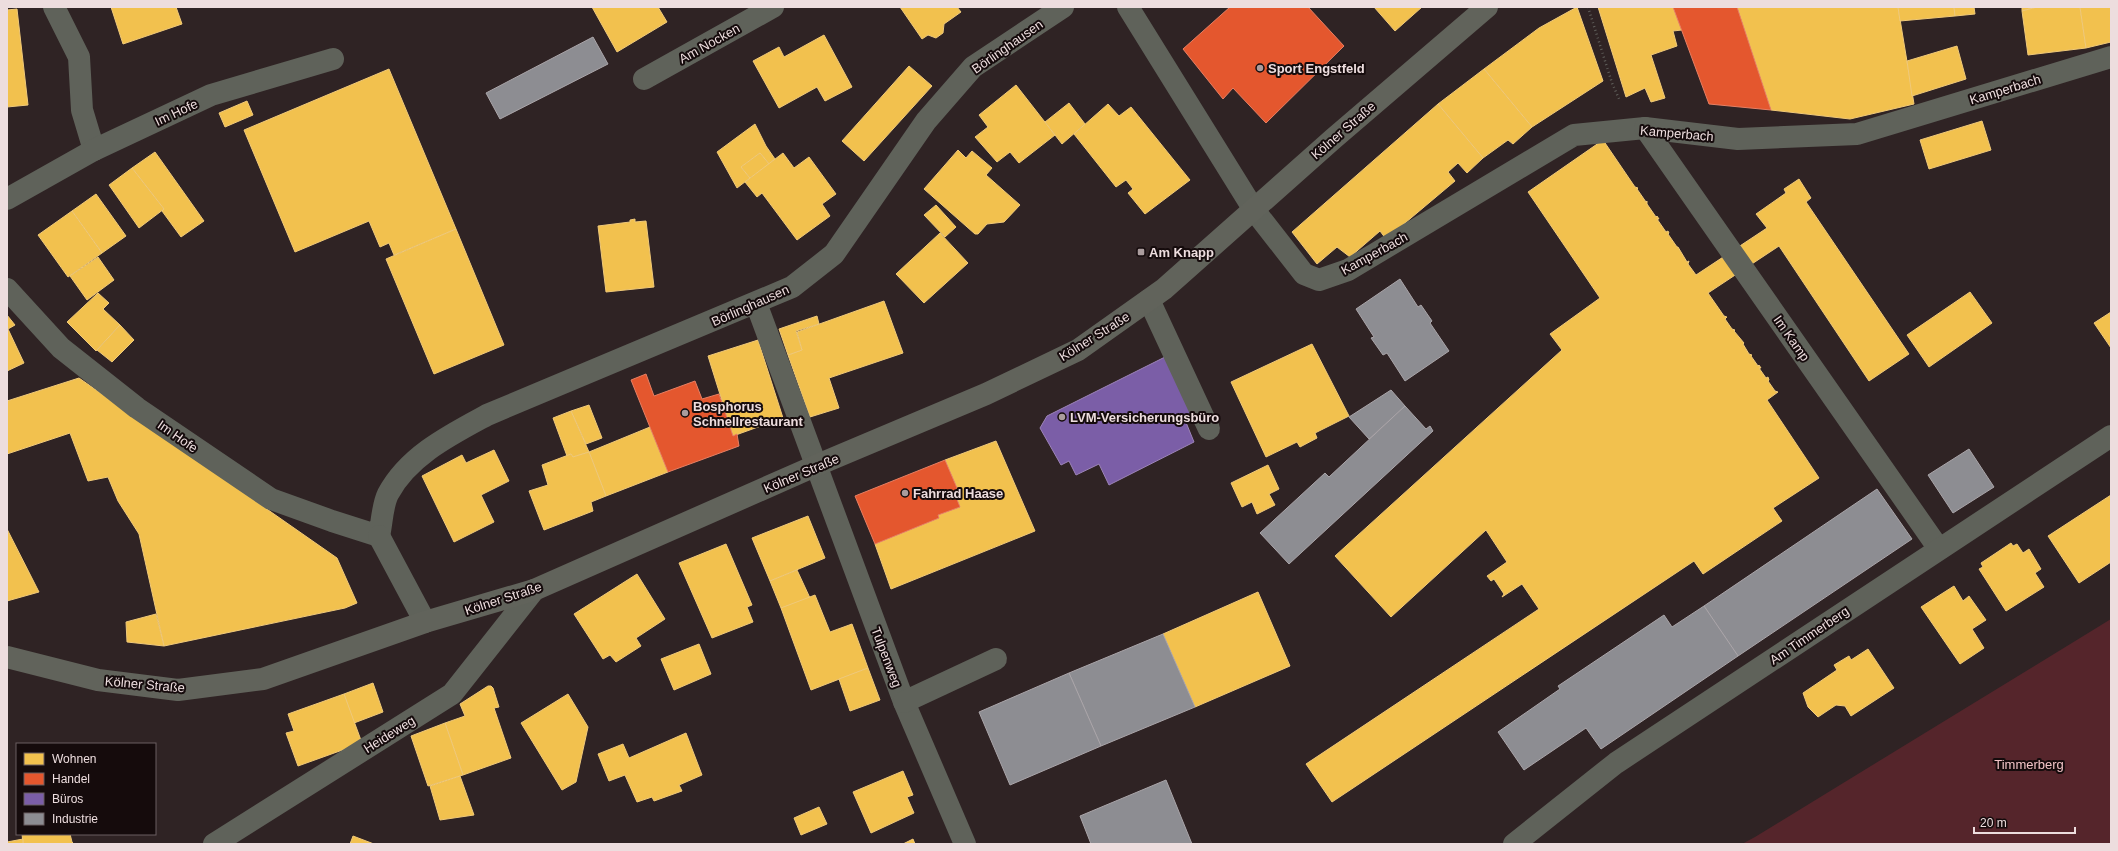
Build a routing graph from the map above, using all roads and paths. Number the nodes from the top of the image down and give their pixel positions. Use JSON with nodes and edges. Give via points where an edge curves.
{"nodes":[{"id":1,"x":54,"y":7,"type":"edge"},
{"id":2,"x":773,"y":7,"type":"edge"},
{"id":3,"x":1063,"y":7,"type":"edge"},
{"id":4,"x":1128,"y":7,"type":"edge"},
{"id":5,"x":1487,"y":7,"type":"edge"},
{"id":6,"x":1588,"y":7,"type":"edge"},
{"id":7,"x":2111,"y":57,"type":"edge"},
{"id":8,"x":333,"y":59,"type":"dead end"},
{"id":9,"x":644,"y":79,"type":"dead end"},
{"id":10,"x":1612,"y":83,"type":"dead end"},
{"id":11,"x":1645,"y":128,"type":"junction"},
{"id":12,"x":94,"y":150,"type":"junction"},
{"id":13,"x":7,"y":199,"type":"edge"},
{"id":14,"x":1254,"y":210,"type":"junction"},
{"id":15,"x":7,"y":289,"type":"edge"},
{"id":16,"x":1149,"y":300,"type":"junction"},
{"id":17,"x":756,"y":303,"type":"junction"},
{"id":18,"x":1209,"y":430,"type":"dead end"},
{"id":19,"x":2111,"y":436,"type":"edge"},
{"id":20,"x":816,"y":466,"type":"junction"},
{"id":21,"x":379,"y":536,"type":"junction"},
{"id":22,"x":1939,"y":549,"type":"junction"},
{"id":23,"x":534,"y":590,"type":"junction"},
{"id":24,"x":425,"y":622,"type":"junction"},
{"id":25,"x":7,"y":657,"type":"edge"},
{"id":26,"x":996,"y":659,"type":"dead end"},
{"id":27,"x":904,"y":702,"type":"junction"},
{"id":28,"x":214,"y":844,"type":"edge"},
{"id":29,"x":965,"y":844,"type":"edge"},
{"id":30,"x":1514,"y":844,"type":"edge"}],
"edges":[{"from":1,"to":12,"type":"street","via":[[79,58],[82,110]]},
{"from":2,"to":9,"type":"street","name":"Am Nocken"},
{"from":3,"to":17,"type":"street","name":"Börlinghausen","via":[[973,67],[926,121],[834,254],[792,287]]},
{"from":4,"to":14,"type":"street"},
{"from":5,"to":14,"type":"main road","name":"Kölner Straße"},
{"from":6,"to":10,"type":"path"},
{"from":7,"to":11,"type":"street","name":"Kamperbach","via":[[1857,134],[1738,139]]},
{"from":8,"to":12,"type":"street","name":"Im Hofe","via":[[211,95]]},
{"from":11,"to":14,"type":"street","name":"Kamperbach","via":[[1574,135],[1348,270],[1319,280],[1304,274]]},
{"from":11,"to":22,"type":"street","name":"Im Kamp"},
{"from":12,"to":13,"type":"street","name":"Im Hofe"},
{"from":14,"to":16,"type":"main road","name":"Kölner Straße"},
{"from":15,"to":21,"type":"street","name":"Im Hofe","via":[[61,348],[137,408],[271,498]]},
{"from":16,"to":18,"type":"street"},
{"from":16,"to":20,"type":"main road","name":"Kölner Straße","via":[[1078,350],[986,394]]},
{"from":17,"to":20,"type":"street","name":"Tulpenweg"},
{"from":17,"to":21,"type":"street","name":"Börlinghausen","via":[[487,415],[439,441],[400,476],[387,496]]},
{"from":19,"to":22,"type":"street","name":"Am Timmerberg"},
{"from":20,"to":23,"type":"main road","name":"Kölner Straße"},
{"from":20,"to":27,"type":"street","name":"Tulpenweg"},
{"from":21,"to":24,"type":"street"},
{"from":22,"to":30,"type":"street","name":"Am Timmerberg","via":[[1616,763]]},
{"from":23,"to":24,"type":"main road","name":"Kölner Straße"},
{"from":23,"to":28,"type":"street","name":"Heideweg","via":[[452,694]]},
{"from":24,"to":25,"type":"main road","name":"Kölner Straße","via":[[263,680],[178,690],[98,680]]},
{"from":26,"to":27,"type":"street"},
{"from":27,"to":29,"type":"street","name":"Tulpenweg"}]}
